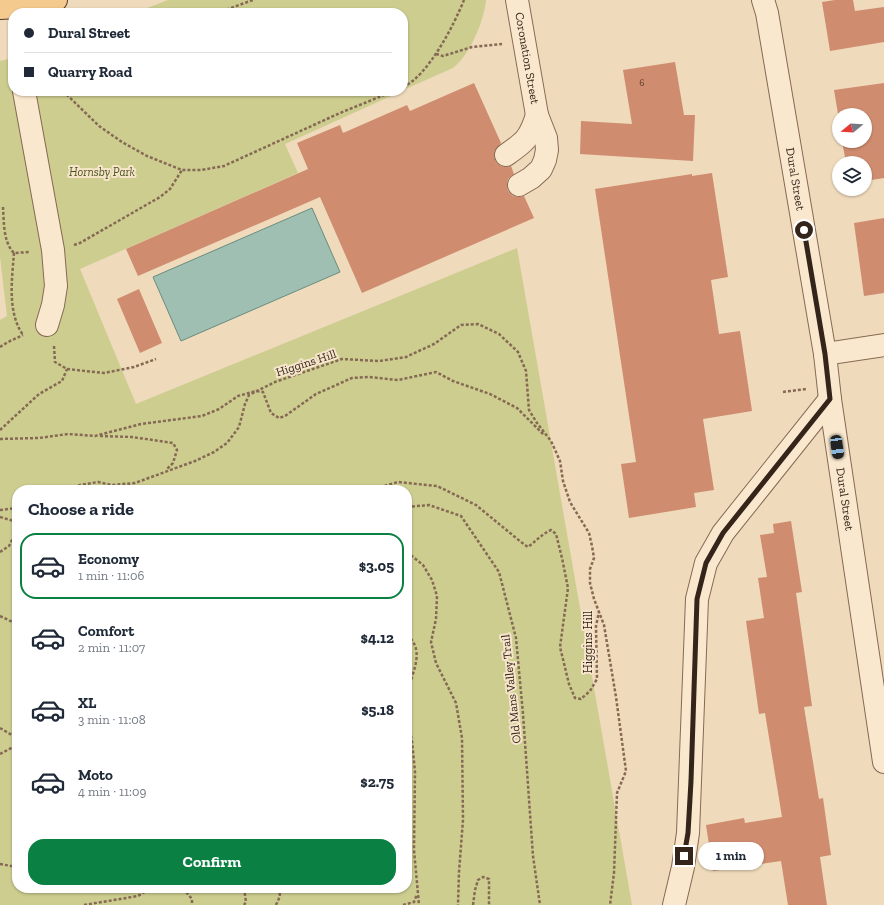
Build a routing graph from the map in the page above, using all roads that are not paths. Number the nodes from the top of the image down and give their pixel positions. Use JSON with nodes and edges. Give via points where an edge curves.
{"nodes":[{"id":1,"x":56,"y":0,"type":"edge"},
{"id":2,"x":518,"y":0,"type":"edge"},
{"id":3,"x":763,"y":0,"type":"edge"},
{"id":4,"x":31,"y":8,"type":"edge"},
{"id":5,"x":25,"y":96,"type":"edge"},
{"id":6,"x":537,"y":116,"type":"junction"},
{"id":7,"x":506,"y":155,"type":"dead end"},
{"id":8,"x":519,"y":185,"type":"dead end"},
{"id":9,"x":47,"y":325,"type":"road end"},
{"id":10,"x":884,"y":345,"type":"edge"},
{"id":11,"x":825,"y":354,"type":"junction"},
{"id":12,"x":830,"y":399,"type":"junction"},
{"id":13,"x":884,"y":762,"type":"edge"},
{"id":14,"x":674,"y":905,"type":"edge"}],
"edges":[{"from":1,"to":4,"type":"main road"},
{"from":2,"to":6,"type":"street","name":"Coronation Street"},
{"from":3,"to":11,"type":"street","name":"Dural Street"},
{"from":5,"to":9,"type":"street","via":[[53,250],[56,286]]},
{"from":6,"to":7,"type":"street","name":"Coronation Street","via":[[528,138]]},
{"from":6,"to":8,"type":"street","name":"Coronation Street","via":[[546,141],[546,160],[541,169]]},
{"from":10,"to":11,"type":"street"},
{"from":11,"to":12,"type":"street","name":"Dural Street"},
{"from":12,"to":13,"type":"street","name":"Dural Street"},
{"from":12,"to":14,"type":"street","via":[[723,533],[706,563],[697,599],[688,833]]}]}
